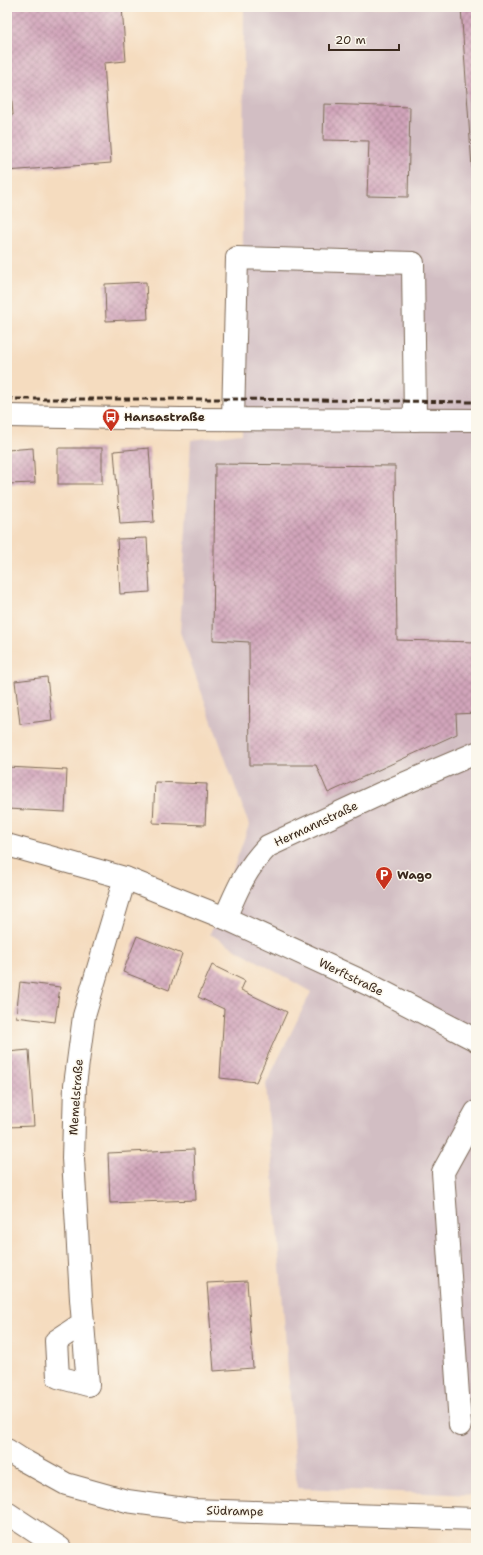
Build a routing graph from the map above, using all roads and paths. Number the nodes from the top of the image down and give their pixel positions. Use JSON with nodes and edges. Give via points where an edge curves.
{"nodes":[{"id":1,"x":7,"y":416,"type":"edge"},
{"id":2,"x":233,"y":419,"type":"junction"},
{"id":3,"x":415,"y":420,"type":"junction"},
{"id":4,"x":476,"y":420,"type":"edge"},
{"id":5,"x":476,"y":753,"type":"edge"},
{"id":6,"x":7,"y":845,"type":"edge"},
{"id":7,"x":126,"y":878,"type":"junction"},
{"id":8,"x":225,"y":918,"type":"junction"},
{"id":9,"x":476,"y":1040,"type":"edge"},
{"id":10,"x":476,"y":1112,"type":"edge"},
{"id":11,"x":83,"y":1323,"type":"dead end"},
{"id":12,"x":460,"y":1425,"type":"dead end"},
{"id":13,"x":7,"y":1450,"type":"edge"},
{"id":14,"x":7,"y":1513,"type":"edge"},
{"id":15,"x":476,"y":1519,"type":"edge"},
{"id":16,"x":60,"y":1548,"type":"edge"}],
"edges":[{"from":1,"to":2,"type":"street"},
{"from":2,"to":3,"type":"street"},
{"from":2,"to":3,"type":"street","via":[[237,258],[414,263]]},
{"from":3,"to":4,"type":"street"},
{"from":5,"to":8,"type":"street","name":"Hermannstraße","via":[[268,846],[241,881]]},
{"from":6,"to":7,"type":"street"},
{"from":7,"to":8,"type":"street"},
{"from":7,"to":11,"type":"street","name":"Memelstraße","via":[[84,1016],[75,1085],[73,1158]]},
{"from":8,"to":9,"type":"street","name":"Werftstraße","via":[[368,984]]},
{"from":10,"to":12,"type":"street","via":[[443,1172]]},
{"from":13,"to":15,"type":"street","name":"Südrampe","via":[[66,1484],[127,1501],[192,1510]]},
{"from":14,"to":16,"type":"street"}]}
